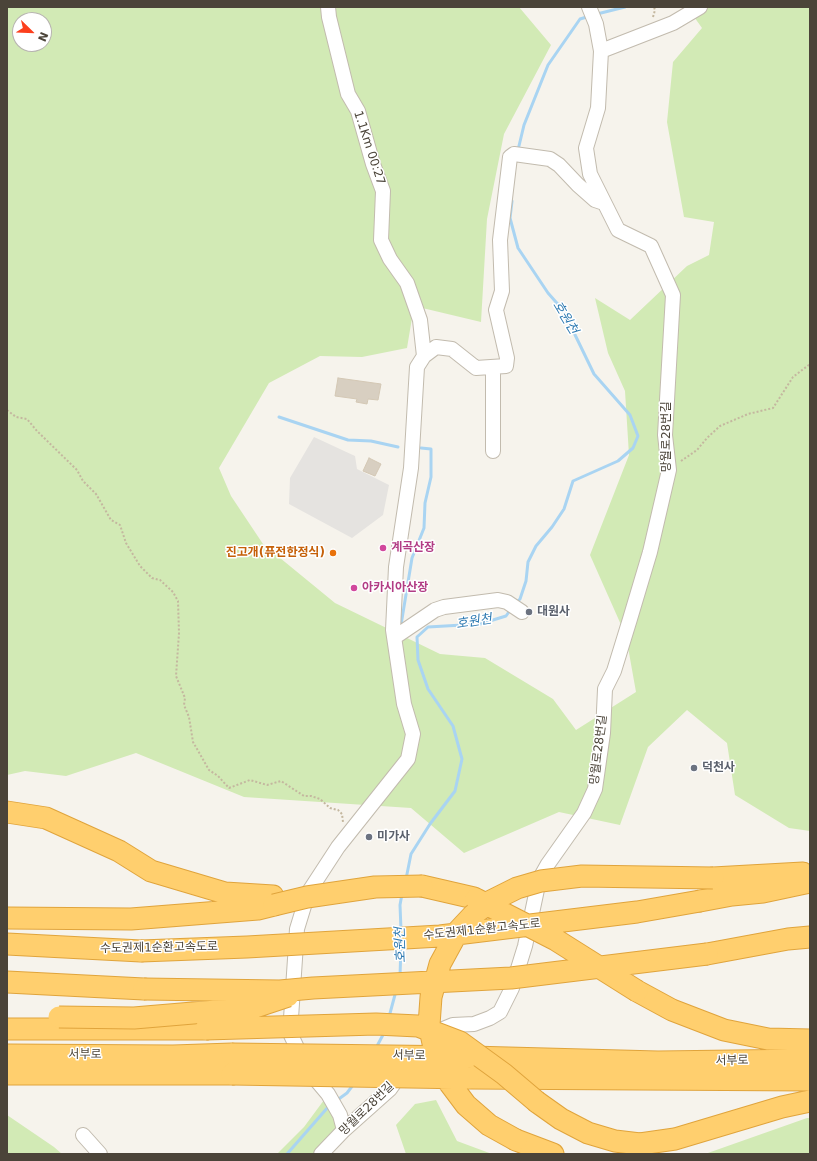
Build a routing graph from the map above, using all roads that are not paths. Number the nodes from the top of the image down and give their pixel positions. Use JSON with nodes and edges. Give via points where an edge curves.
{"nodes":[{"id":1,"x":328,"y":7,"type":"edge"},
{"id":2,"x":700,"y":7,"type":"edge"},
{"id":3,"x":590,"y":9,"type":"edge"},
{"id":4,"x":601,"y":51,"type":"junction"},
{"id":5,"x":604,"y":203,"type":"junction"},
{"id":6,"x":424,"y":356,"type":"junction"},
{"id":7,"x":493,"y":367,"type":"junction"},
{"id":8,"x":492,"y":451,"type":"dead end"},
{"id":9,"x":522,"y":612,"type":"dead end"},
{"id":10,"x":395,"y":637,"type":"junction"},
{"id":11,"x":7,"y":812,"type":"edge"},
{"id":12,"x":810,"y":873,"type":"edge"},
{"id":13,"x":810,"y":882,"type":"edge"},
{"id":14,"x":273,"y":900,"type":"junction"},
{"id":15,"x":7,"y":918,"type":"edge"},
{"id":16,"x":810,"y":937,"type":"edge"},
{"id":17,"x":7,"y":944,"type":"edge"},
{"id":18,"x":7,"y":982,"type":"edge"},
{"id":19,"x":313,"y":988,"type":"junction"},
{"id":20,"x":7,"y":1016,"type":"edge"},
{"id":21,"x":7,"y":1029,"type":"edge"},
{"id":22,"x":810,"y":1040,"type":"edge"},
{"id":23,"x":7,"y":1055,"type":"edge"},
{"id":24,"x":810,"y":1060,"type":"edge"},
{"id":25,"x":232,"y":1064,"type":"junction"},
{"id":26,"x":7,"y":1074,"type":"edge"},
{"id":27,"x":810,"y":1080,"type":"edge"},
{"id":28,"x":810,"y":1101,"type":"edge"},
{"id":29,"x":753,"y":1116,"type":"junction"},
{"id":30,"x":344,"y":1130,"type":"junction"},
{"id":31,"x":83,"y":1135,"type":"dead end"},
{"id":32,"x":100,"y":1154,"type":"edge"},
{"id":33,"x":321,"y":1154,"type":"edge"},
{"id":34,"x":553,"y":1154,"type":"edge"},
{"id":35,"x":662,"y":1154,"type":"edge"}],
"edges":[{"from":1,"to":6,"type":"street","name":"1.1Km 00:27","via":[[348,94],[358,111],[383,191],[381,240],[407,283],[418,312]]},
{"from":2,"to":4,"type":"street","via":[[673,23]]},
{"from":3,"to":4,"type":"street","via":[[596,24]]},
{"from":4,"to":5,"type":"street","via":[[598,108],[586,148],[590,174]]},
{"from":5,"to":7,"type":"street","via":[[595,200],[560,165],[550,159],[514,154],[510,157],[500,240],[502,291],[496,310],[507,358],[506,366]]},
{"from":5,"to":30,"type":"street","name":"망월로28번길","via":[[618,230],[651,246],[673,295],[665,435],[669,470],[650,552],[614,671],[605,689],[603,733],[595,789],[584,813],[539,880],[525,946],[500,1012],[474,1024],[453,1025],[441,1030],[390,1089]]},
{"from":6,"to":7,"type":"street","via":[[436,347],[452,349],[476,368]]},
{"from":6,"to":10,"type":"street","via":[[417,367],[411,468],[396,567],[393,630]]},
{"from":7,"to":8,"type":"street"},
{"from":9,"to":10,"type":"street","via":[[507,602],[498,600],[444,607],[435,610]]},
{"from":10,"to":30,"type":"street","via":[[404,704],[413,734],[408,759],[338,847],[308,893],[297,929],[290,1034],[307,1069],[328,1094],[340,1115]]},
{"from":11,"to":14,"type":"highway","via":[[46,818],[119,851],[151,871],[225,893]]},
{"from":12,"to":34,"type":"highway","bridge":true,"via":[[713,878],[582,876],[541,881],[517,888],[491,901],[473,915],[458,932],[443,957],[432,989],[429,1018],[433,1046],[444,1074],[462,1100],[489,1124],[516,1140]]},
{"from":13,"to":17,"type":"highway","name":"수도권제1순환고속도로","bridge":true,"via":[[637,912],[440,936],[247,948],[141,951]]},
{"from":14,"to":15,"type":"highway","via":[[258,909],[131,919]]},
{"from":14,"to":22,"type":"highway","bridge":true,"via":[[375,887],[422,886],[474,898],[556,940],[672,1010],[724,1030],[768,1039]]},
{"from":16,"to":19,"type":"highway","bridge":true,"via":[[707,954],[511,978]]},
{"from":18,"to":19,"type":"highway","bridge":true,"via":[[144,989],[280,991]]},
{"from":19,"to":20,"type":"highway","bridge":true,"via":[[252,1008],[134,1018]]},
{"from":21,"to":29,"type":"highway","bridge":true,"via":[[260,1029],[376,1024],[418,1026],[460,1042],[561,1119],[588,1133],[610,1140],[648,1144],[675,1139]]},
{"from":23,"to":25,"type":"highway","name":"서부로","via":[[173,1056]]},
{"from":24,"to":25,"type":"highway","name":"서부로","bridge":true,"via":[[658,1062],[468,1057]]},
{"from":25,"to":26,"type":"highway","name":"서부로"},
{"from":25,"to":27,"type":"highway","name":"서부로","bridge":true,"via":[[468,1078]]},
{"from":28,"to":29,"type":"highway","via":[[782,1106]]},
{"from":29,"to":35,"type":"highway"},
{"from":30,"to":33,"type":"street","name":"망월로28번길"},
{"from":31,"to":32,"type":"street"}]}
